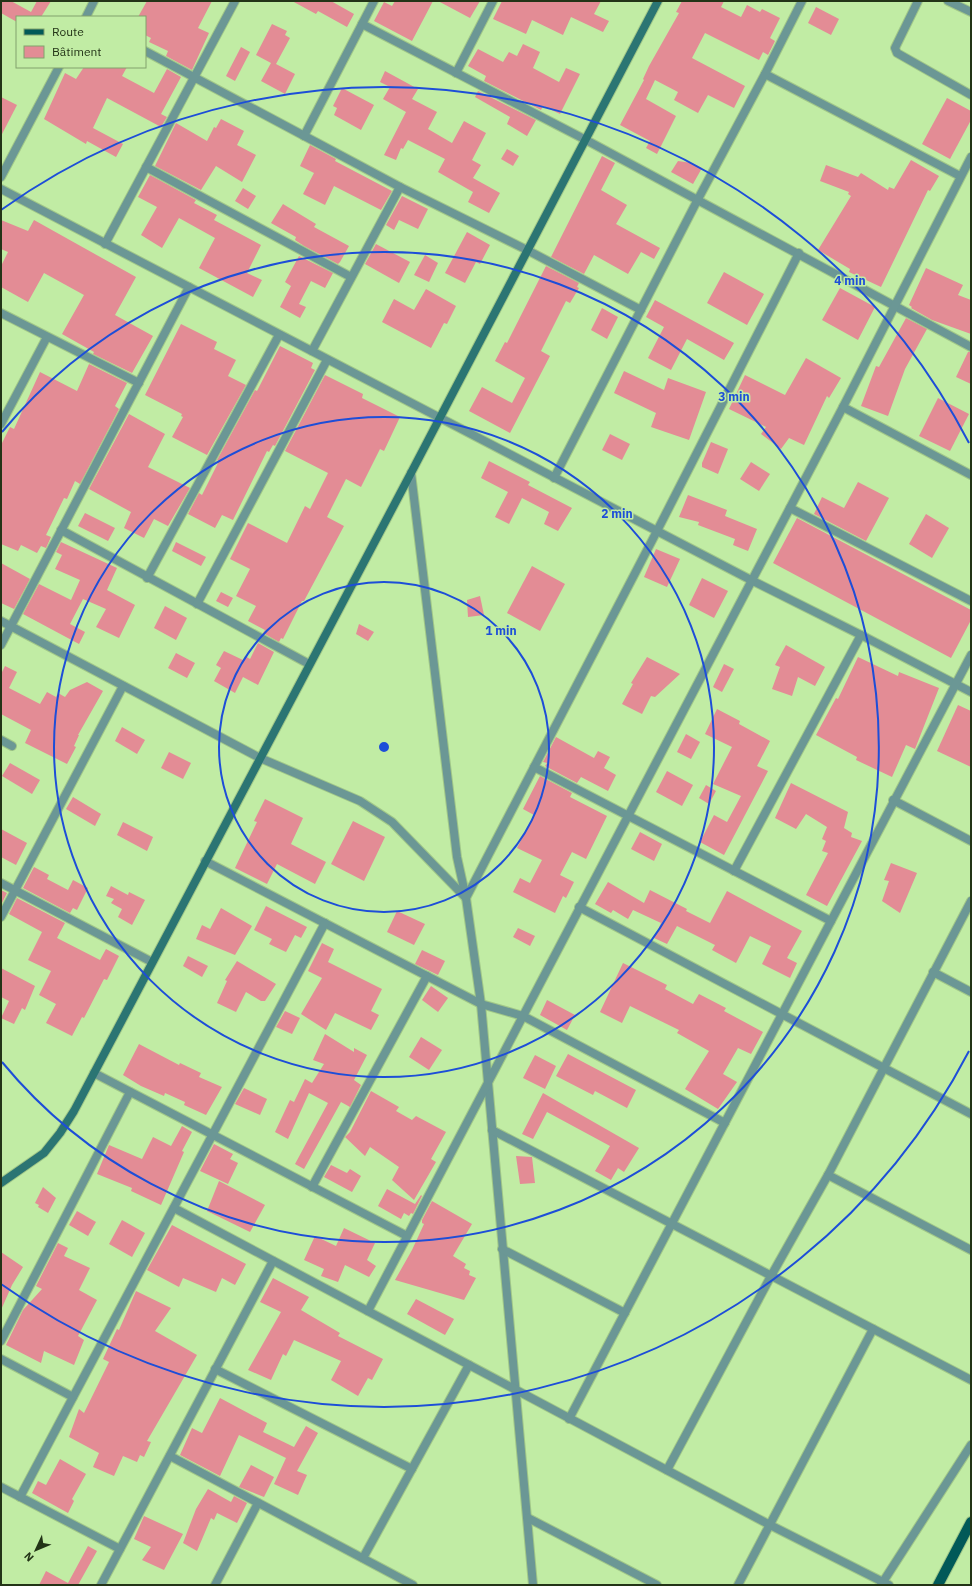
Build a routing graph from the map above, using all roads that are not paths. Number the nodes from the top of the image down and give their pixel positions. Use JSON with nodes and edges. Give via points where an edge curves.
{"nodes":[{"id":1,"x":94,"y":1,"type":"edge"},
{"id":2,"x":235,"y":1,"type":"edge"},
{"id":3,"x":374,"y":1,"type":"edge"},
{"id":4,"x":493,"y":1,"type":"edge"},
{"id":5,"x":658,"y":1,"type":"edge"},
{"id":6,"x":802,"y":1,"type":"edge"},
{"id":7,"x":918,"y":1,"type":"edge"},
{"id":8,"x":948,"y":1,"type":"edge"},
{"id":9,"x":971,"y":12,"type":"edge"},
{"id":10,"x":86,"y":16,"type":"edge"},
{"id":11,"x":362,"y":24,"type":"junction"},
{"id":12,"x":146,"y":52,"type":"edge"},
{"id":13,"x":58,"y":68,"type":"edge"},
{"id":14,"x":456,"y":73,"type":"junction"},
{"id":15,"x":765,"y":74,"type":"junction"},
{"id":16,"x":194,"y":78,"type":"junction"},
{"id":17,"x":971,"y":95,"type":"edge"},
{"id":18,"x":304,"y":136,"type":"junction"},
{"id":19,"x":586,"y":140,"type":"junction"},
{"id":20,"x":971,"y":157,"type":"edge"},
{"id":21,"x":146,"y":167,"type":"junction"},
{"id":22,"x":960,"y":176,"type":"junction"},
{"id":23,"x":1,"y":177,"type":"edge"},
{"id":24,"x":400,"y":187,"type":"junction"},
{"id":25,"x":1,"y":189,"type":"edge"},
{"id":26,"x":697,"y":201,"type":"junction"},
{"id":27,"x":105,"y":244,"type":"junction"},
{"id":28,"x":527,"y":250,"type":"junction"},
{"id":29,"x":798,"y":253,"type":"junction"},
{"id":30,"x":351,"y":277,"type":"junction"},
{"id":31,"x":189,"y":287,"type":"junction"},
{"id":32,"x":895,"y":306,"type":"junction"},
{"id":33,"x":641,"y":310,"type":"junction"},
{"id":34,"x":1,"y":313,"type":"edge"},
{"id":35,"x":279,"y":335,"type":"junction"},
{"id":36,"x":47,"y":337,"type":"junction"},
{"id":37,"x":971,"y":347,"type":"edge"},
{"id":38,"x":312,"y":351,"type":"junction"},
{"id":39,"x":327,"y":360,"type":"junction"},
{"id":40,"x":139,"y":383,"type":"junction"},
{"id":41,"x":844,"y":407,"type":"junction"},
{"id":42,"x":439,"y":418,"type":"junction"},
{"id":43,"x":1,"y":424,"type":"edge"},
{"id":44,"x":412,"y":473,"type":"junction"},
{"id":45,"x":971,"y":475,"type":"edge"},
{"id":46,"x":554,"y":478,"type":"junction"},
{"id":47,"x":790,"y":508,"type":"junction"},
{"id":48,"x":61,"y":530,"type":"junction"},
{"id":49,"x":656,"y":531,"type":"junction"},
{"id":50,"x":147,"y":578,"type":"junction"},
{"id":51,"x":751,"y":580,"type":"junction"},
{"id":52,"x":971,"y":602,"type":"edge"},
{"id":53,"x":197,"y":604,"type":"junction"},
{"id":54,"x":1,"y":621,"type":"edge"},
{"id":55,"x":11,"y":626,"type":"junction"},
{"id":56,"x":862,"y":635,"type":"junction"},
{"id":57,"x":1,"y":644,"type":"edge"},
{"id":58,"x":971,"y":655,"type":"edge"},
{"id":59,"x":309,"y":664,"type":"junction"},
{"id":60,"x":956,"y":684,"type":"junction"},
{"id":61,"x":123,"y":686,"type":"junction"},
{"id":62,"x":971,"y":692,"type":"edge"},
{"id":63,"x":1,"y":740,"type":"edge"},
{"id":64,"x":12,"y":746,"type":"dead end"},
{"id":65,"x":260,"y":758,"type":"junction"},
{"id":66,"x":534,"y":767,"type":"junction"},
{"id":67,"x":893,"y":800,"type":"junction"},
{"id":68,"x":628,"y":816,"type":"junction"},
{"id":69,"x":971,"y":841,"type":"edge"},
{"id":70,"x":205,"y":861,"type":"junction"},
{"id":71,"x":734,"y":871,"type":"junction"},
{"id":72,"x":1,"y":883,"type":"edge"},
{"id":73,"x":15,"y":890,"type":"junction"},
{"id":74,"x":466,"y":898,"type":"junction"},
{"id":75,"x":971,"y":901,"type":"edge"},
{"id":76,"x":579,"y":907,"type":"junction"},
{"id":77,"x":1,"y":917,"type":"edge"},
{"id":78,"x":831,"y":921,"type":"junction"},
{"id":79,"x":324,"y":923,"type":"junction"},
{"id":80,"x":152,"y":962,"type":"junction"},
{"id":81,"x":933,"y":972,"type":"junction"},
{"id":82,"x":427,"y":976,"type":"junction"},
{"id":83,"x":971,"y":992,"type":"edge"},
{"id":84,"x":481,"y":1004,"type":"junction"},
{"id":85,"x":781,"y":1014,"type":"junction"},
{"id":86,"x":523,"y":1016,"type":"junction"},
{"id":87,"x":882,"y":1068,"type":"junction"},
{"id":88,"x":94,"y":1073,"type":"junction"},
{"id":89,"x":488,"y":1081,"type":"junction"},
{"id":90,"x":130,"y":1092,"type":"junction"},
{"id":91,"x":971,"y":1114,"type":"edge"},
{"id":92,"x":725,"y":1123,"type":"junction"},
{"id":93,"x":492,"y":1130,"type":"junction"},
{"id":94,"x":212,"y":1135,"type":"junction"},
{"id":95,"x":828,"y":1175,"type":"junction"},
{"id":96,"x":1,"y":1183,"type":"edge"},
{"id":97,"x":312,"y":1187,"type":"junction"},
{"id":98,"x":174,"y":1208,"type":"junction"},
{"id":99,"x":671,"y":1224,"type":"junction"},
{"id":100,"x":407,"y":1236,"type":"junction"},
{"id":101,"x":502,"y":1249,"type":"junction"},
{"id":102,"x":971,"y":1250,"type":"edge"},
{"id":103,"x":273,"y":1261,"type":"junction"},
{"id":104,"x":771,"y":1276,"type":"junction"},
{"id":105,"x":368,"y":1311,"type":"junction"},
{"id":106,"x":625,"y":1313,"type":"junction"},
{"id":107,"x":873,"y":1329,"type":"junction"},
{"id":108,"x":1,"y":1341,"type":"edge"},
{"id":109,"x":1,"y":1359,"type":"edge"},
{"id":110,"x":469,"y":1365,"type":"junction"},
{"id":111,"x":215,"y":1369,"type":"junction"},
{"id":112,"x":971,"y":1380,"type":"edge"},
{"id":113,"x":515,"y":1390,"type":"junction"},
{"id":114,"x":73,"y":1398,"type":"junction"},
{"id":115,"x":569,"y":1419,"type":"junction"},
{"id":116,"x":971,"y":1445,"type":"edge"},
{"id":117,"x":170,"y":1456,"type":"junction"},
{"id":118,"x":412,"y":1469,"type":"junction"},
{"id":119,"x":668,"y":1470,"type":"junction"},
{"id":120,"x":1,"y":1487,"type":"edge"},
{"id":121,"x":20,"y":1497,"type":"junction"},
{"id":122,"x":258,"y":1503,"type":"junction"},
{"id":123,"x":528,"y":1518,"type":"junction"},
{"id":124,"x":971,"y":1522,"type":"edge"},
{"id":125,"x":770,"y":1525,"type":"junction"},
{"id":126,"x":120,"y":1550,"type":"junction"},
{"id":127,"x":363,"y":1558,"type":"junction"},
{"id":128,"x":884,"y":1584,"type":"edge"},
{"id":129,"x":101,"y":1585,"type":"edge"},
{"id":130,"x":215,"y":1585,"type":"edge"},
{"id":131,"x":413,"y":1585,"type":"edge"},
{"id":132,"x":533,"y":1585,"type":"edge"},
{"id":133,"x":657,"y":1585,"type":"edge"},
{"id":134,"x":738,"y":1585,"type":"edge"},
{"id":135,"x":938,"y":1585,"type":"edge"}],
"edges":[{"from":1,"to":10,"type":"street"},
{"from":2,"to":16,"type":"street"},
{"from":3,"to":11,"type":"street"},
{"from":4,"to":14,"type":"street"},
{"from":5,"to":19,"type":"street"},
{"from":6,"to":15,"type":"street"},
{"from":7,"to":17,"type":"street","via":[[895,48],[897,53]]},
{"from":8,"to":9,"type":"street"},
{"from":11,"to":14,"type":"street"},
{"from":11,"to":18,"type":"street"},
{"from":12,"to":16,"type":"street"},
{"from":13,"to":23,"type":"street"},
{"from":14,"to":19,"type":"street"},
{"from":15,"to":22,"type":"street"},
{"from":15,"to":26,"type":"street"},
{"from":16,"to":18,"type":"street"},
{"from":16,"to":21,"type":"street"},
{"from":18,"to":24,"type":"street"},
{"from":19,"to":26,"type":"street"},
{"from":19,"to":28,"type":"street"},
{"from":20,"to":22,"type":"street"},
{"from":21,"to":27,"type":"street"},
{"from":21,"to":30,"type":"street"},
{"from":22,"to":32,"type":"street"},
{"from":24,"to":28,"type":"street"},
{"from":24,"to":30,"type":"street"},
{"from":25,"to":27,"type":"street"},
{"from":26,"to":29,"type":"street"},
{"from":26,"to":33,"type":"street"},
{"from":27,"to":31,"type":"street"},
{"from":28,"to":33,"type":"street"},
{"from":28,"to":42,"type":"street"},
{"from":29,"to":32,"type":"street"},
{"from":29,"to":49,"type":"street"},
{"from":30,"to":38,"type":"street"},
{"from":31,"to":35,"type":"street"},
{"from":31,"to":40,"type":"street"},
{"from":32,"to":37,"type":"street"},
{"from":32,"to":41,"type":"street"},
{"from":33,"to":46,"type":"street"},
{"from":34,"to":36,"type":"street"},
{"from":35,"to":38,"type":"street"},
{"from":35,"to":50,"type":"street"},
{"from":36,"to":40,"type":"street"},
{"from":36,"to":43,"type":"street"},
{"from":38,"to":39,"type":"street"},
{"from":39,"to":42,"type":"street"},
{"from":39,"to":53,"type":"street"},
{"from":40,"to":48,"type":"street"},
{"from":41,"to":45,"type":"street"},
{"from":41,"to":47,"type":"street"},
{"from":42,"to":44,"type":"street"},
{"from":42,"to":46,"type":"street"},
{"from":44,"to":59,"type":"street"},
{"from":44,"to":74,"type":"street","via":[[457,857]]},
{"from":46,"to":49,"type":"street"},
{"from":47,"to":51,"type":"street"},
{"from":47,"to":52,"type":"street"},
{"from":48,"to":50,"type":"street"},
{"from":48,"to":55,"type":"street"},
{"from":49,"to":51,"type":"street"},
{"from":49,"to":66,"type":"street"},
{"from":50,"to":53,"type":"street"},
{"from":51,"to":56,"type":"street"},
{"from":51,"to":68,"type":"street"},
{"from":53,"to":59,"type":"street"},
{"from":54,"to":55,"type":"street"},
{"from":55,"to":57,"type":"street"},
{"from":55,"to":61,"type":"street"},
{"from":56,"to":60,"type":"street"},
{"from":56,"to":71,"type":"street"},
{"from":58,"to":60,"type":"street"},
{"from":59,"to":65,"type":"street"},
{"from":60,"to":62,"type":"street"},
{"from":60,"to":67,"type":"street"},
{"from":61,"to":65,"type":"street"},
{"from":61,"to":73,"type":"street"},
{"from":63,"to":64,"type":"street"},
{"from":65,"to":70,"type":"street"},
{"from":65,"to":74,"type":"street","via":[[360,801],[392,822]]},
{"from":66,"to":68,"type":"street"},
{"from":66,"to":74,"type":"street"},
{"from":67,"to":69,"type":"street"},
{"from":67,"to":78,"type":"street"},
{"from":68,"to":71,"type":"street"},
{"from":68,"to":76,"type":"street"},
{"from":70,"to":79,"type":"street"},
{"from":70,"to":80,"type":"street"},
{"from":71,"to":78,"type":"street"},
{"from":72,"to":73,"type":"street"},
{"from":73,"to":77,"type":"street"},
{"from":73,"to":80,"type":"street"},
{"from":74,"to":84,"type":"street"},
{"from":75,"to":81,"type":"street"},
{"from":76,"to":85,"type":"street"},
{"from":76,"to":86,"type":"street"},
{"from":78,"to":85,"type":"street"},
{"from":79,"to":82,"type":"street"},
{"from":79,"to":94,"type":"street"},
{"from":80,"to":88,"type":"street"},
{"from":81,"to":83,"type":"street"},
{"from":81,"to":87,"type":"street"},
{"from":82,"to":84,"type":"street"},
{"from":82,"to":97,"type":"street"},
{"from":84,"to":86,"type":"street"},
{"from":84,"to":89,"type":"street"},
{"from":85,"to":87,"type":"street"},
{"from":85,"to":92,"type":"street"},
{"from":86,"to":89,"type":"street"},
{"from":86,"to":92,"type":"street"},
{"from":87,"to":91,"type":"street"},
{"from":87,"to":95,"type":"street"},
{"from":88,"to":90,"type":"street"},
{"from":88,"to":96,"type":"street","via":[[60,1133],[44,1152]]},
{"from":89,"to":93,"type":"street"},
{"from":89,"to":100,"type":"street"},
{"from":90,"to":94,"type":"street"},
{"from":90,"to":108,"type":"street"},
{"from":92,"to":99,"type":"street"},
{"from":93,"to":99,"type":"street"},
{"from":93,"to":101,"type":"street"},
{"from":94,"to":97,"type":"street"},
{"from":94,"to":98,"type":"street"},
{"from":95,"to":102,"type":"street"},
{"from":95,"to":104,"type":"street"},
{"from":97,"to":100,"type":"street"},
{"from":98,"to":103,"type":"street"},
{"from":98,"to":114,"type":"street"},
{"from":99,"to":104,"type":"street"},
{"from":99,"to":106,"type":"street"},
{"from":100,"to":105,"type":"street"},
{"from":101,"to":106,"type":"street"},
{"from":101,"to":113,"type":"street"},
{"from":103,"to":105,"type":"street"},
{"from":103,"to":111,"type":"street"},
{"from":104,"to":107,"type":"street"},
{"from":104,"to":119,"type":"street"},
{"from":105,"to":110,"type":"street"},
{"from":106,"to":115,"type":"street"},
{"from":107,"to":112,"type":"street"},
{"from":107,"to":125,"type":"street"},
{"from":109,"to":114,"type":"street"},
{"from":110,"to":113,"type":"street"},
{"from":110,"to":118,"type":"street"},
{"from":111,"to":117,"type":"street"},
{"from":111,"to":118,"type":"street"},
{"from":113,"to":115,"type":"street"},
{"from":113,"to":123,"type":"street"},
{"from":114,"to":121,"type":"street"},
{"from":115,"to":119,"type":"street"},
{"from":116,"to":128,"type":"street"},
{"from":117,"to":122,"type":"street"},
{"from":117,"to":126,"type":"street"},
{"from":118,"to":127,"type":"street"},
{"from":119,"to":125,"type":"street"},
{"from":120,"to":121,"type":"street"},
{"from":121,"to":126,"type":"street"},
{"from":122,"to":127,"type":"street"},
{"from":122,"to":130,"type":"street"},
{"from":123,"to":132,"type":"street"},
{"from":123,"to":133,"type":"street"},
{"from":124,"to":135,"type":"main road"},
{"from":125,"to":128,"type":"street"},
{"from":125,"to":134,"type":"street"},
{"from":126,"to":129,"type":"street"},
{"from":127,"to":131,"type":"street"}]}
